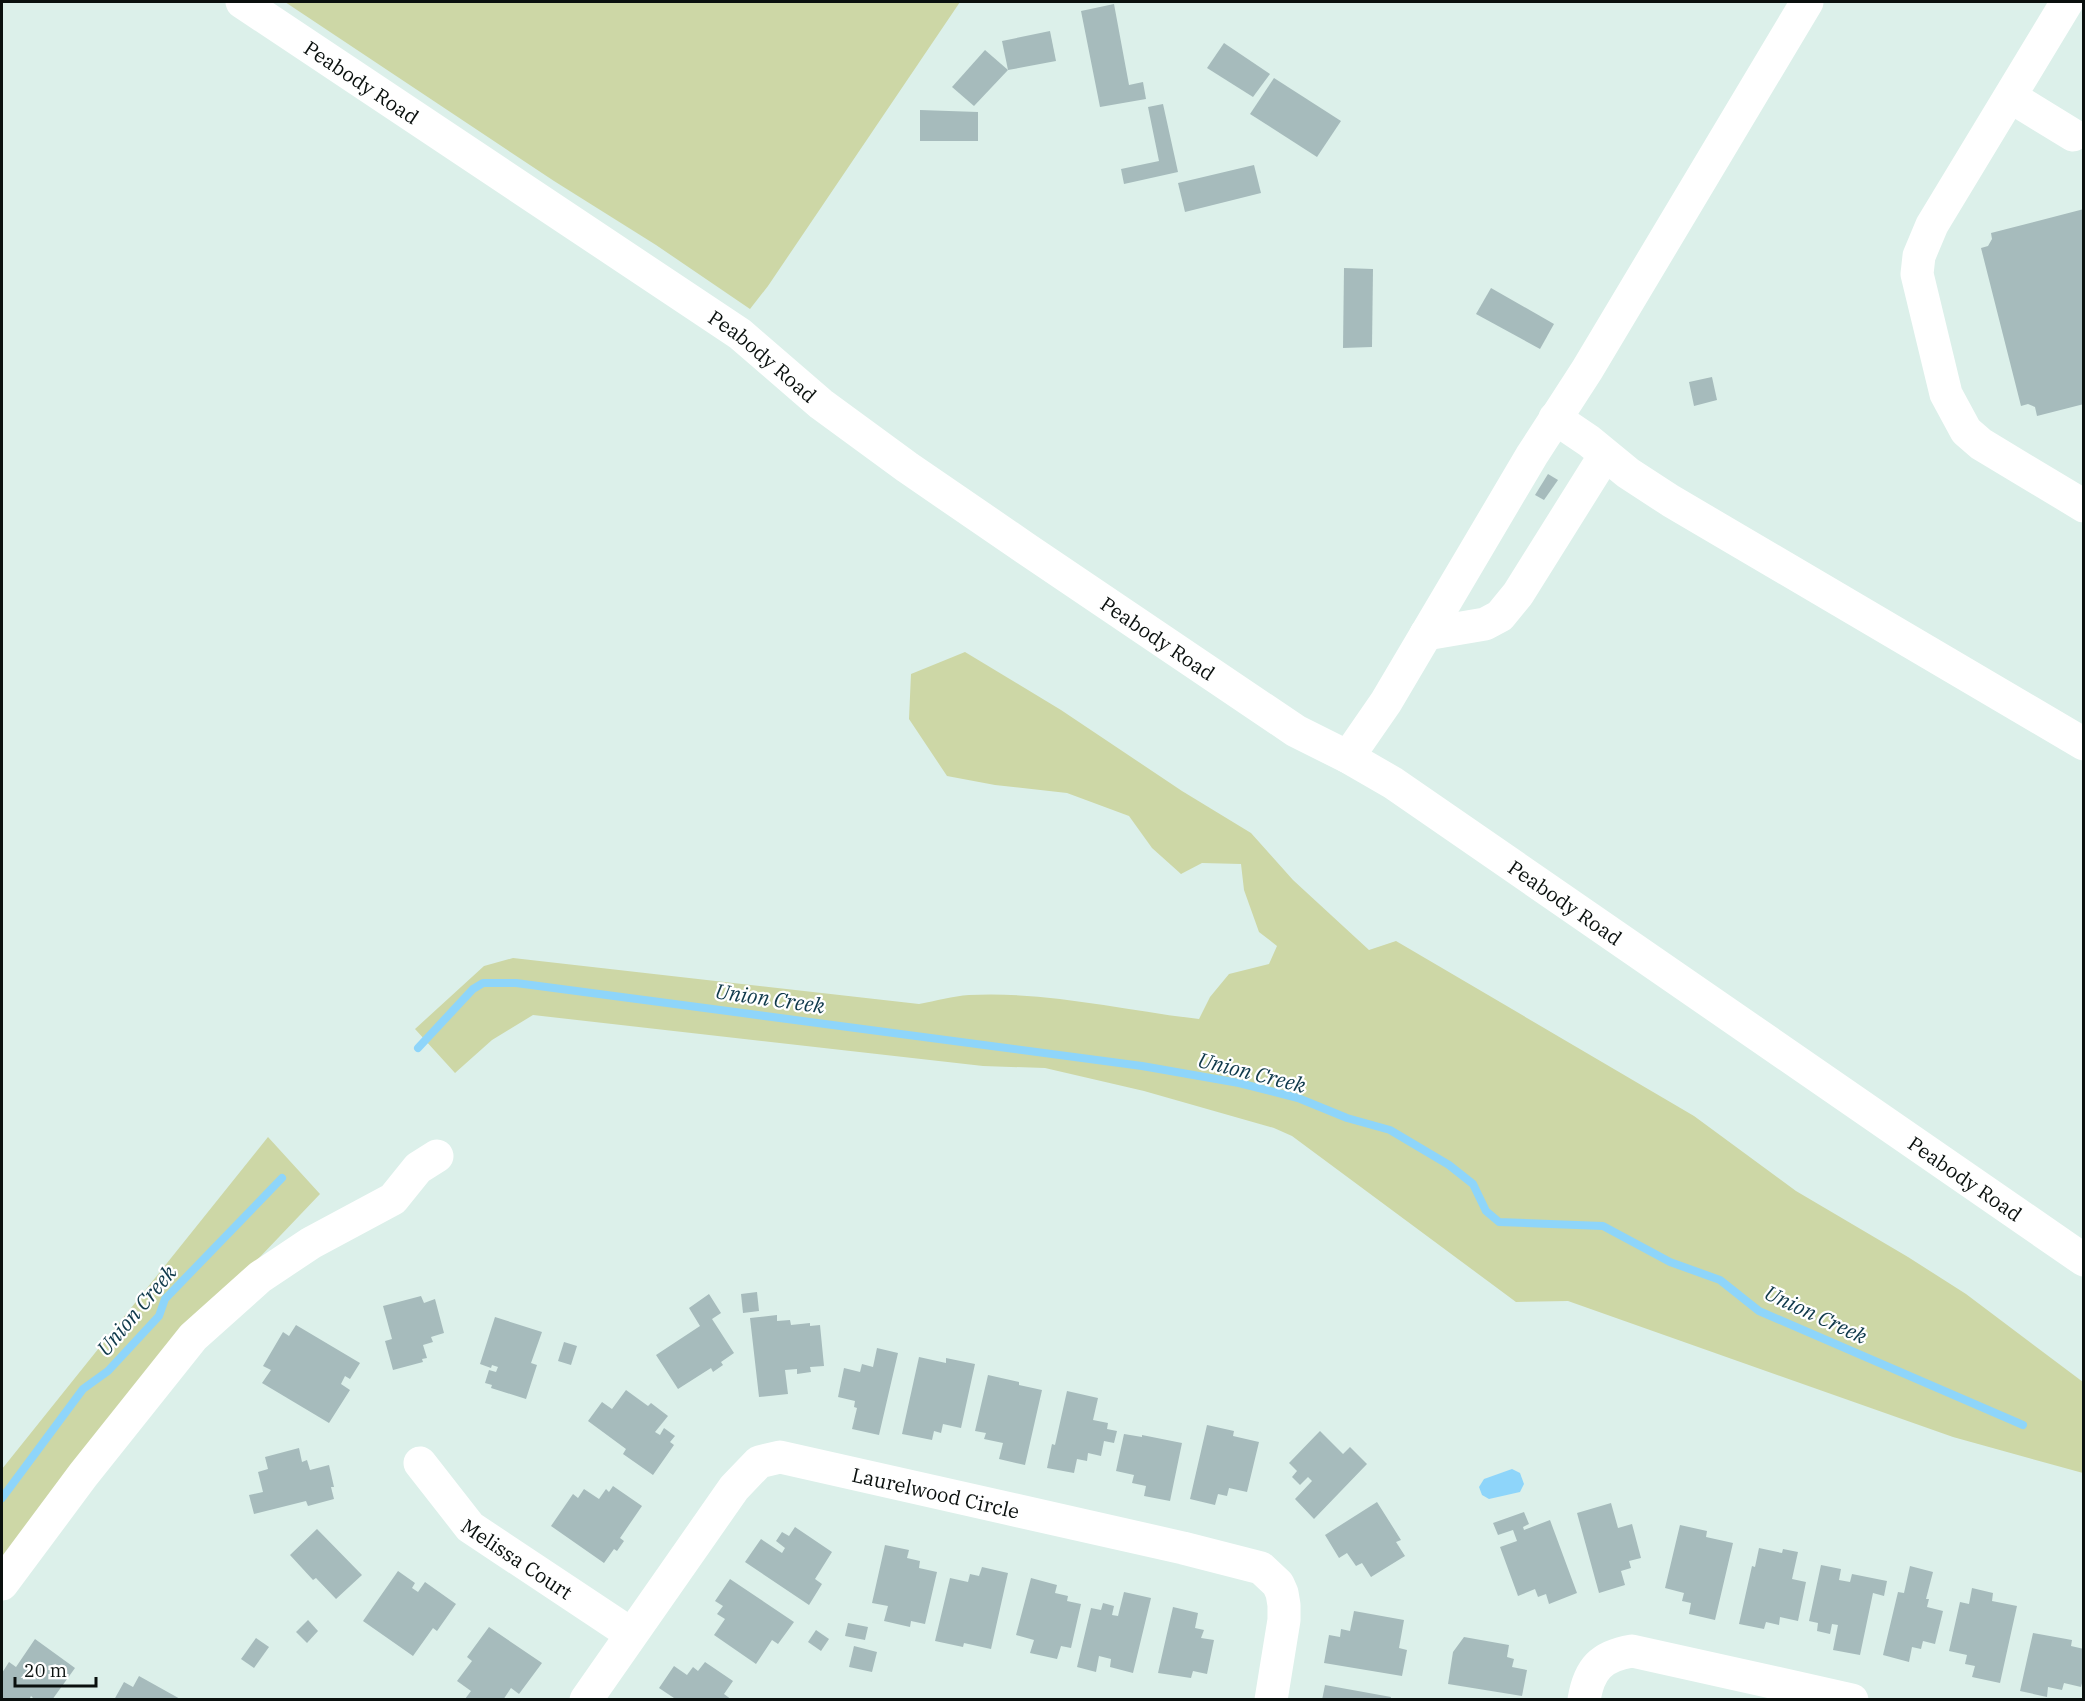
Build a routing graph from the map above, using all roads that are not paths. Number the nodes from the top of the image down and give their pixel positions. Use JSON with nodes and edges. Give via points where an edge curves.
{"nodes":[{"id":1,"x":242,"y":2,"type":"edge"},
{"id":2,"x":1807,"y":2,"type":"edge"},
{"id":3,"x":2067,"y":2,"type":"edge"},
{"id":4,"x":2011,"y":97,"type":"junction"},
{"id":5,"x":2073,"y":135,"type":"dead end"},
{"id":6,"x":1555,"y":418,"type":"junction"},
{"id":7,"x":1605,"y":455,"type":"junction"},
{"id":8,"x":2084,"y":506,"type":"edge"},
{"id":9,"x":1426,"y":634,"type":"junction"},
{"id":10,"x":2084,"y":744,"type":"edge"},
{"id":11,"x":1348,"y":757,"type":"junction"},
{"id":12,"x":437,"y":1156,"type":"dead end"},
{"id":13,"x":2084,"y":1260,"type":"edge"},
{"id":14,"x":420,"y":1463,"type":"dead end"},
{"id":15,"x":2,"y":1584,"type":"edge"},
{"id":16,"x":631,"y":1635,"type":"junction"},
{"id":17,"x":586,"y":1700,"type":"edge"},
{"id":18,"x":1271,"y":1700,"type":"edge"},
{"id":19,"x":1584,"y":1700,"type":"edge"},
{"id":20,"x":1852,"y":1700,"type":"edge"}],
"edges":[{"from":1,"to":11,"type":"main road","name":"Peabody Road","via":[[740,334],[821,404],[1025,549],[1296,731]]},
{"from":2,"to":6,"type":"main road"},
{"from":3,"to":4,"type":"main road"},
{"from":4,"to":5,"type":"main road"},
{"from":4,"to":8,"type":"main road","via":[[1932,225],[1919,256],[1917,274],[1946,394],[1966,431]]},
{"from":6,"to":7,"type":"main road"},
{"from":6,"to":9,"type":"main road"},
{"from":7,"to":9,"type":"main road","via":[[1518,594],[1500,616],[1485,624]]},
{"from":7,"to":10,"type":"main road","via":[[1671,501]]},
{"from":9,"to":11,"type":"main road"},
{"from":11,"to":13,"type":"main road","name":"Peabody Road","via":[[1402,790]]},
{"from":12,"to":15,"type":"main road","via":[[418,1168],[393,1199],[260,1277],[193,1337]]},
{"from":14,"to":16,"type":"main road","name":"Melissa Court","via":[[470,1527]]},
{"from":16,"to":17,"type":"main road","name":"Laurelwood Circle"},
{"from":16,"to":18,"type":"main road","name":"Laurelwood Circle","via":[[734,1488],[759,1462],[780,1457],[1262,1568],[1278,1584],[1284,1605]]},
{"from":19,"to":20,"type":"main road","via":[[1591,1674],[1598,1665],[1632,1651]]}]}
